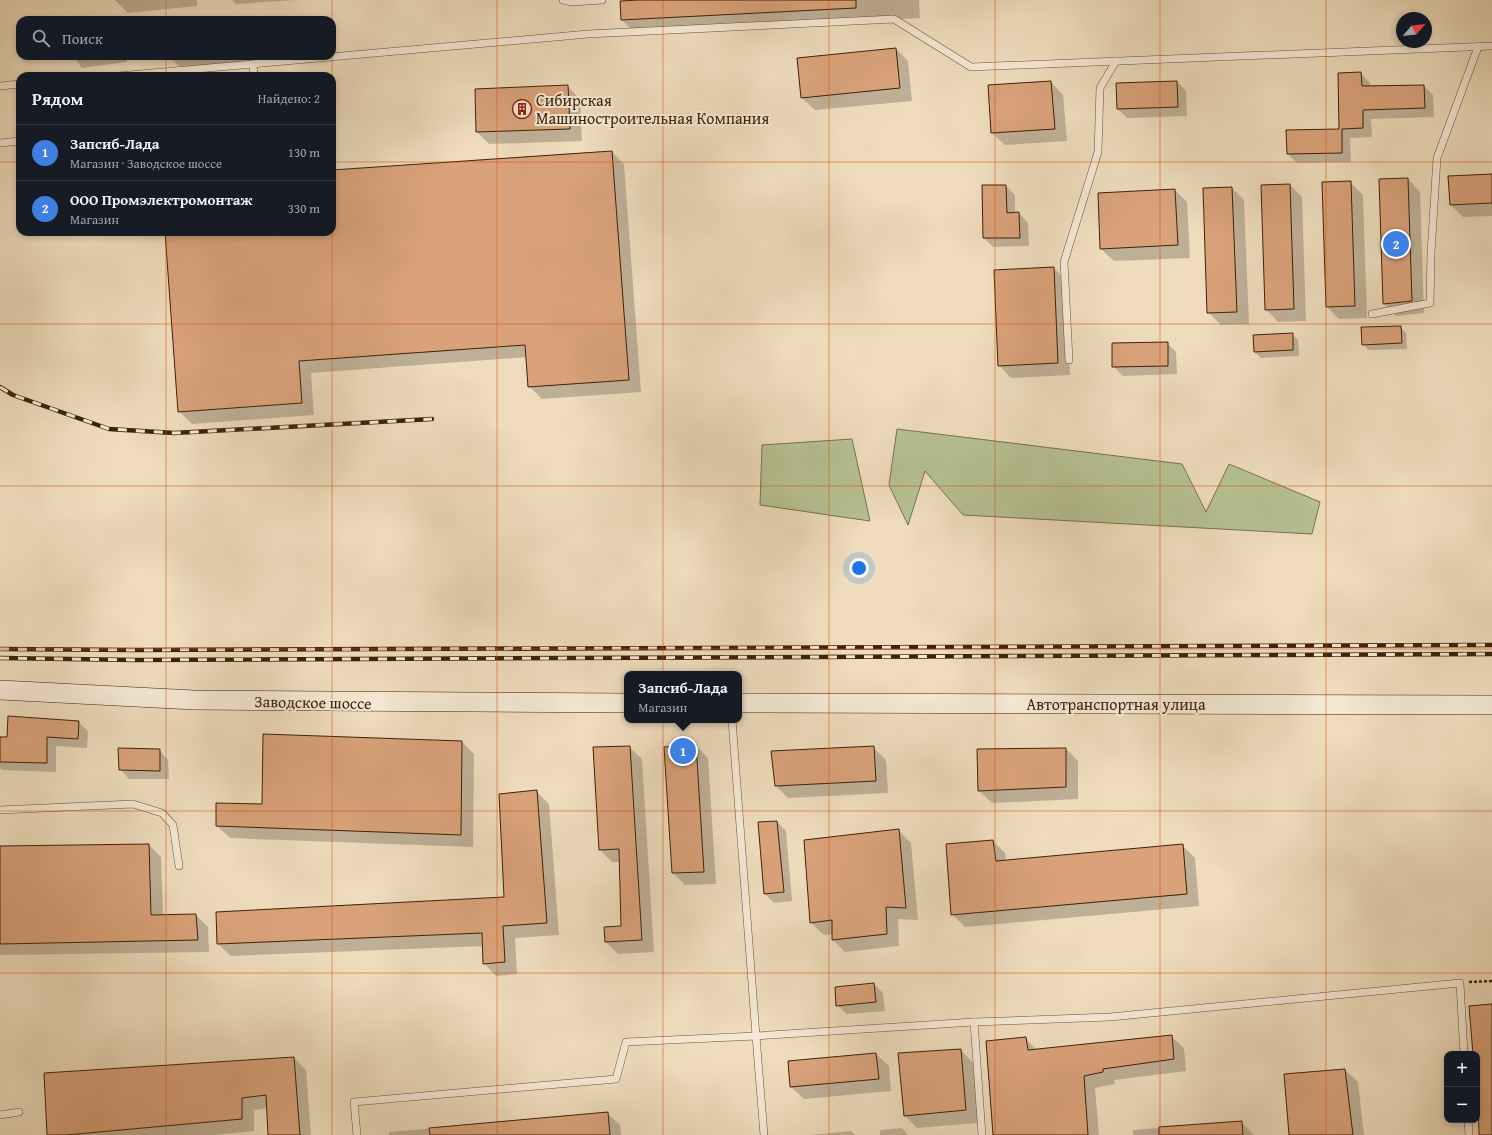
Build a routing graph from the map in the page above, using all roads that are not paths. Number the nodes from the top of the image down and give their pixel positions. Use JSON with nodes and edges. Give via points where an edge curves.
{"nodes":[{"id":1,"x":563,"y":0,"type":"edge"},
{"id":2,"x":596,"y":0,"type":"edge"},
{"id":3,"x":602,"y":0,"type":"edge"},
{"id":4,"x":1492,"y":46,"type":"edge"},
{"id":5,"x":1478,"y":47,"type":"junction"},
{"id":6,"x":336,"y":57,"type":"edge"},
{"id":7,"x":298,"y":60,"type":"edge"},
{"id":8,"x":1116,"y":62,"type":"junction"},
{"id":9,"x":253,"y":64,"type":"junction"},
{"id":10,"x":163,"y":72,"type":"edge"},
{"id":11,"x":254,"y":72,"type":"edge"},
{"id":12,"x":16,"y":84,"type":"edge"},
{"id":13,"x":0,"y":86,"type":"edge"},
{"id":14,"x":16,"y":141,"type":"edge"},
{"id":15,"x":0,"y":143,"type":"edge"},
{"id":16,"x":1372,"y":314,"type":"dead end"},
{"id":17,"x":1069,"y":360,"type":"dead end"},
{"id":18,"x":0,"y":690,"type":"edge"},
{"id":19,"x":624,"y":703,"type":"edge"},
{"id":20,"x":742,"y":703,"type":"edge"},
{"id":21,"x":1492,"y":705,"type":"edge"},
{"id":22,"x":732,"y":723,"type":"edge"},
{"id":23,"x":0,"y":810,"type":"edge"},
{"id":24,"x":179,"y":866,"type":"dead end"},
{"id":25,"x":974,"y":1022,"type":"junction"},
{"id":26,"x":756,"y":1036,"type":"junction"},
{"id":27,"x":1464,"y":1051,"type":"edge"},
{"id":28,"x":19,"y":1112,"type":"dead end"},
{"id":29,"x":0,"y":1115,"type":"edge"},
{"id":30,"x":1468,"y":1123,"type":"edge"},
{"id":31,"x":357,"y":1135,"type":"edge"},
{"id":32,"x":764,"y":1135,"type":"edge"},
{"id":33,"x":982,"y":1135,"type":"edge"},
{"id":34,"x":1469,"y":1135,"type":"edge"}],
"edges":[{"from":1,"to":2,"type":"lane"},
{"from":2,"to":3,"type":"lane"},
{"from":4,"to":5,"type":"lane"},
{"from":5,"to":8,"type":"lane"},
{"from":5,"to":16,"type":"lane","via":[[1438,158],[1430,303]]},
{"from":6,"to":8,"type":"lane","via":[[588,34],[894,19],[971,67]]},
{"from":7,"to":9,"type":"lane"},
{"from":8,"to":17,"type":"lane","via":[[1100,88],[1098,152],[1064,262]]},
{"from":9,"to":10,"type":"lane"},
{"from":9,"to":11,"type":"lane"},
{"from":12,"to":13,"type":"lane"},
{"from":14,"to":15,"type":"lane"},
{"from":18,"to":19,"type":"main road","name":"Заводское шоссе","via":[[194,700]]},
{"from":20,"to":21,"type":"main road","name":"Автотранспортная улица"},
{"from":22,"to":26,"type":"lane"},
{"from":23,"to":24,"type":"lane","via":[[133,804],[162,813],[173,825]]},
{"from":25,"to":26,"type":"lane"},
{"from":25,"to":27,"type":"lane","via":[[1110,1017],[1460,983]]},
{"from":25,"to":33,"type":"lane"},
{"from":26,"to":31,"type":"lane","via":[[626,1042],[616,1079],[354,1102]]},
{"from":26,"to":32,"type":"lane"},
{"from":28,"to":29,"type":"lane"},
{"from":30,"to":34,"type":"lane"}]}
